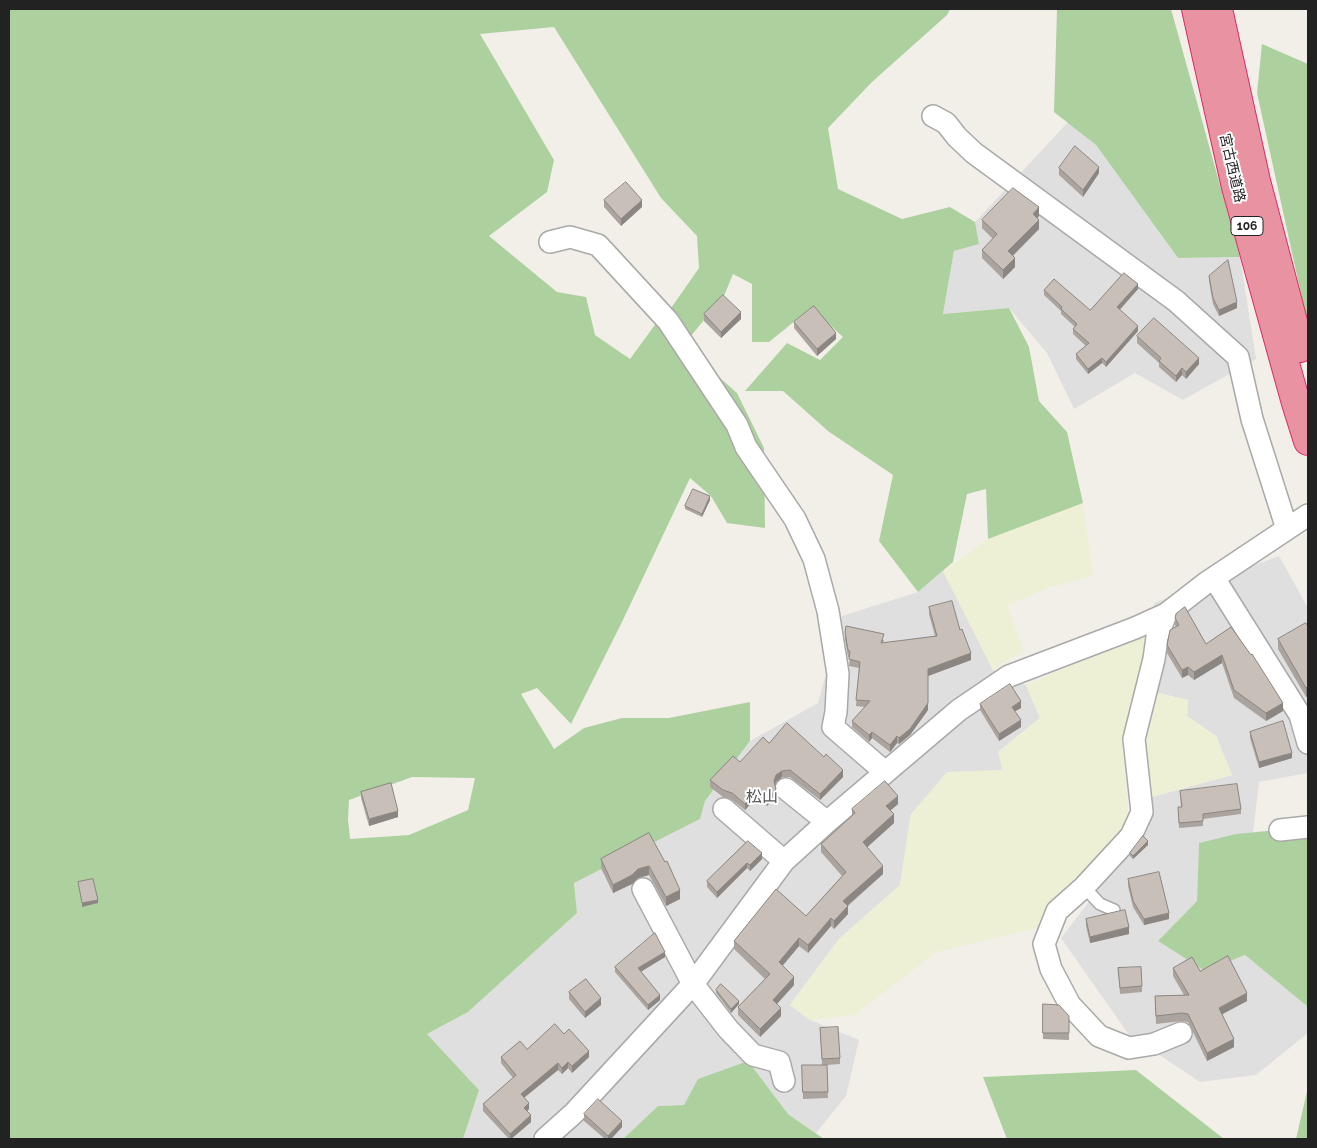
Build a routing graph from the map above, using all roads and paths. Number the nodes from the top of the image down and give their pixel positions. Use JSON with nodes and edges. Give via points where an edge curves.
{"nodes":[{"id":1,"x":1196,"y":9,"type":"edge"},
{"id":2,"x":1218,"y":9,"type":"edge"},
{"id":3,"x":933,"y":116,"type":"dead end"},
{"id":4,"x":550,"y":242,"type":"dead end"},
{"id":5,"x":1308,"y":380,"type":"edge"},
{"id":6,"x":1308,"y":441,"type":"edge"},
{"id":7,"x":1308,"y":515,"type":"edge"},
{"id":8,"x":1287,"y":529,"type":"junction"},
{"id":9,"x":1214,"y":578,"type":"junction"},
{"id":10,"x":1166,"y":614,"type":"junction"},
{"id":11,"x":1308,"y":743,"type":"edge"},
{"id":12,"x":885,"y":772,"type":"junction"},
{"id":13,"x":786,"y":789,"type":"dead end"},
{"id":14,"x":724,"y":809,"type":"dead end"},
{"id":15,"x":827,"y":822,"type":"junction"},
{"id":16,"x":1308,"y":827,"type":"edge"},
{"id":17,"x":1280,"y":830,"type":"dead end"},
{"id":18,"x":784,"y":861,"type":"junction"},
{"id":19,"x":1084,"y":888,"type":"junction"},
{"id":20,"x":643,"y":889,"type":"dead end"},
{"id":21,"x":1114,"y":910,"type":"edge"},
{"id":22,"x":693,"y":984,"type":"junction"},
{"id":23,"x":1181,"y":1033,"type":"dead end"},
{"id":24,"x":784,"y":1081,"type":"dead end"},
{"id":25,"x":545,"y":1139,"type":"edge"}],
"edges":[{"from":1,"to":6,"type":"highway","name":"宮古西道路","number":"106","via":[[1236,187]]},
{"from":2,"to":5,"type":"highway","name":"宮古西道路","number":"106","via":[[1256,181]]},
{"from":3,"to":8,"type":"street","via":[[946,123],[974,153],[1176,301],[1238,357],[1252,419]]},
{"from":4,"to":12,"type":"street","via":[[570,237],[598,245],[668,321],[737,424],[746,447],[795,519],[814,558],[828,611],[838,674],[833,727]]},
{"from":7,"to":8,"type":"street"},
{"from":8,"to":9,"type":"street"},
{"from":9,"to":10,"type":"street"},
{"from":9,"to":11,"type":"street","via":[[1300,715]]},
{"from":10,"to":12,"type":"street","via":[[1009,676],[959,710]]},
{"from":10,"to":19,"type":"street","via":[[1134,739],[1142,812],[1130,836]]},
{"from":12,"to":15,"type":"street"},
{"from":13,"to":15,"type":"street"},
{"from":14,"to":18,"type":"street"},
{"from":15,"to":18,"type":"street"},
{"from":16,"to":17,"type":"street"},
{"from":18,"to":22,"type":"street"},
{"from":19,"to":21,"type":"lane","via":[[1100,904]]},
{"from":19,"to":23,"type":"street","via":[[1057,911],[1044,944],[1051,969],[1070,1004],[1099,1036],[1129,1048],[1154,1044]]},
{"from":20,"to":22,"type":"street"},
{"from":22,"to":24,"type":"street","via":[[753,1055],[780,1062]]},
{"from":22,"to":25,"type":"street","via":[[574,1113]]}]}
